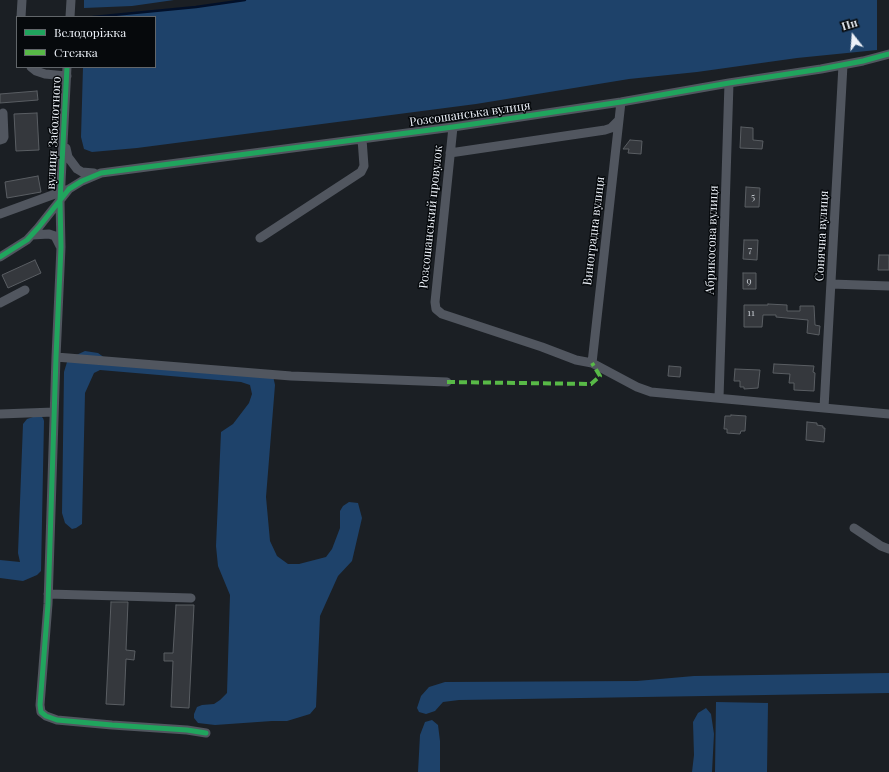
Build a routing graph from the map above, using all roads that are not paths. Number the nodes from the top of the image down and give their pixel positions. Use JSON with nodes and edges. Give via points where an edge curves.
{"nodes":[{"id":1,"x":22,"y":0,"type":"edge"},
{"id":2,"x":71,"y":0,"type":"edge"},
{"id":3,"x":21,"y":16,"type":"edge"},
{"id":4,"x":70,"y":16,"type":"edge"},
{"id":5,"x":889,"y":54,"type":"edge"},
{"id":6,"x":843,"y":65,"type":"junction"},
{"id":7,"x":32,"y":68,"type":"edge"},
{"id":8,"x":67,"y":72,"type":"edge"},
{"id":9,"x":729,"y":83,"type":"junction"},
{"id":10,"x":621,"y":102,"type":"junction"},
{"id":11,"x":3,"y":113,"type":"dead end"},
{"id":12,"x":619,"y":120,"type":"junction"},
{"id":13,"x":453,"y":126,"type":"junction"},
{"id":14,"x":362,"y":139,"type":"junction"},
{"id":15,"x":0,"y":140,"type":"edge"},
{"id":16,"x":64,"y":140,"type":"junction"},
{"id":17,"x":450,"y":154,"type":"junction"},
{"id":18,"x":101,"y":173,"type":"junction"},
{"id":19,"x":65,"y":190,"type":"junction"},
{"id":20,"x":60,"y":201,"type":"junction"},
{"id":21,"x":0,"y":214,"type":"edge"},
{"id":22,"x":32,"y":235,"type":"junction"},
{"id":23,"x":260,"y":238,"type":"dead end"},
{"id":24,"x":61,"y":247,"type":"junction"},
{"id":25,"x":0,"y":257,"type":"edge"},
{"id":26,"x":831,"y":284,"type":"junction"},
{"id":27,"x":889,"y":286,"type":"edge"},
{"id":28,"x":25,"y":290,"type":"dead end"},
{"id":29,"x":0,"y":303,"type":"edge"},
{"id":30,"x":56,"y":357,"type":"junction"},
{"id":31,"x":592,"y":363,"type":"junction"},
{"id":32,"x":447,"y":382,"type":"dead end"},
{"id":33,"x":719,"y":398,"type":"junction"},
{"id":34,"x":824,"y":408,"type":"junction"},
{"id":35,"x":54,"y":412,"type":"junction"},
{"id":36,"x":0,"y":414,"type":"edge"},
{"id":37,"x":889,"y":414,"type":"edge"},
{"id":38,"x":854,"y":528,"type":"dead end"},
{"id":39,"x":889,"y":549,"type":"edge"},
{"id":40,"x":48,"y":594,"type":"junction"},
{"id":41,"x":191,"y":598,"type":"dead end"},
{"id":42,"x":206,"y":732,"type":"dead end"}],
"edges":[{"from":1,"to":3,"type":"street"},
{"from":2,"to":4,"type":"street"},
{"from":5,"to":6,"type":"street","name":"Розсошанська вулиця"},
{"from":6,"to":9,"type":"street","name":"Розсошанська вулиця"},
{"from":6,"to":26,"type":"street","name":"Сонячна вулиця"},
{"from":7,"to":8,"type":"street","via":[[45,74]]},
{"from":8,"to":16,"type":"street","name":"вулиця Заболотного"},
{"from":9,"to":10,"type":"street","name":"Розсошанська вулиця"},
{"from":9,"to":33,"type":"street","name":"Абрикосова вулиця"},
{"from":10,"to":12,"type":"street","name":"Виноградна вулиця"},
{"from":10,"to":13,"type":"street","name":"Розсошанська вулиця"},
{"from":11,"to":15,"type":"street","via":[[4,137]]},
{"from":12,"to":17,"type":"street","via":[[605,130]]},
{"from":12,"to":31,"type":"street","name":"Виноградна вулиця"},
{"from":13,"to":14,"type":"street","name":"Розсошанська вулиця"},
{"from":13,"to":17,"type":"street","name":"Розсошанський провулок"},
{"from":14,"to":18,"type":"street","name":"Розсошанська вулиця"},
{"from":14,"to":23,"type":"street","via":[[364,166],[361,172]]},
{"from":16,"to":18,"type":"street","via":[[68,156],[77,169],[87,173]]},
{"from":16,"to":19,"type":"street","name":"вулиця Заболотного"},
{"from":17,"to":31,"type":"street","name":"Розсошанський провулок","via":[[436,309],[442,314],[576,360]]},
{"from":18,"to":19,"type":"street","name":"Розсошанська вулиця"},
{"from":19,"to":20,"type":"street","name":"Розсошанська вулиця"},
{"from":19,"to":21,"type":"street"},
{"from":20,"to":22,"type":"street","name":"Розсошанська вулиця"},
{"from":20,"to":24,"type":"street"},
{"from":22,"to":24,"type":"street","via":[[55,236]]},
{"from":22,"to":25,"type":"street","name":"Розсошанська вулиця"},
{"from":24,"to":30,"type":"street"},
{"from":26,"to":27,"type":"street"},
{"from":26,"to":34,"type":"street","name":"Сонячна вулиця"},
{"from":28,"to":29,"type":"street"},
{"from":30,"to":32,"type":"street","via":[[291,376]]},
{"from":30,"to":35,"type":"street"},
{"from":31,"to":33,"type":"street","via":[[637,387],[652,392]]},
{"from":33,"to":34,"type":"street"},
{"from":34,"to":37,"type":"street"},
{"from":35,"to":36,"type":"street"},
{"from":35,"to":40,"type":"street"},
{"from":38,"to":39,"type":"street","via":[[880,546]]},
{"from":40,"to":41,"type":"street"},
{"from":40,"to":42,"type":"street","via":[[41,712],[56,720]]}]}
